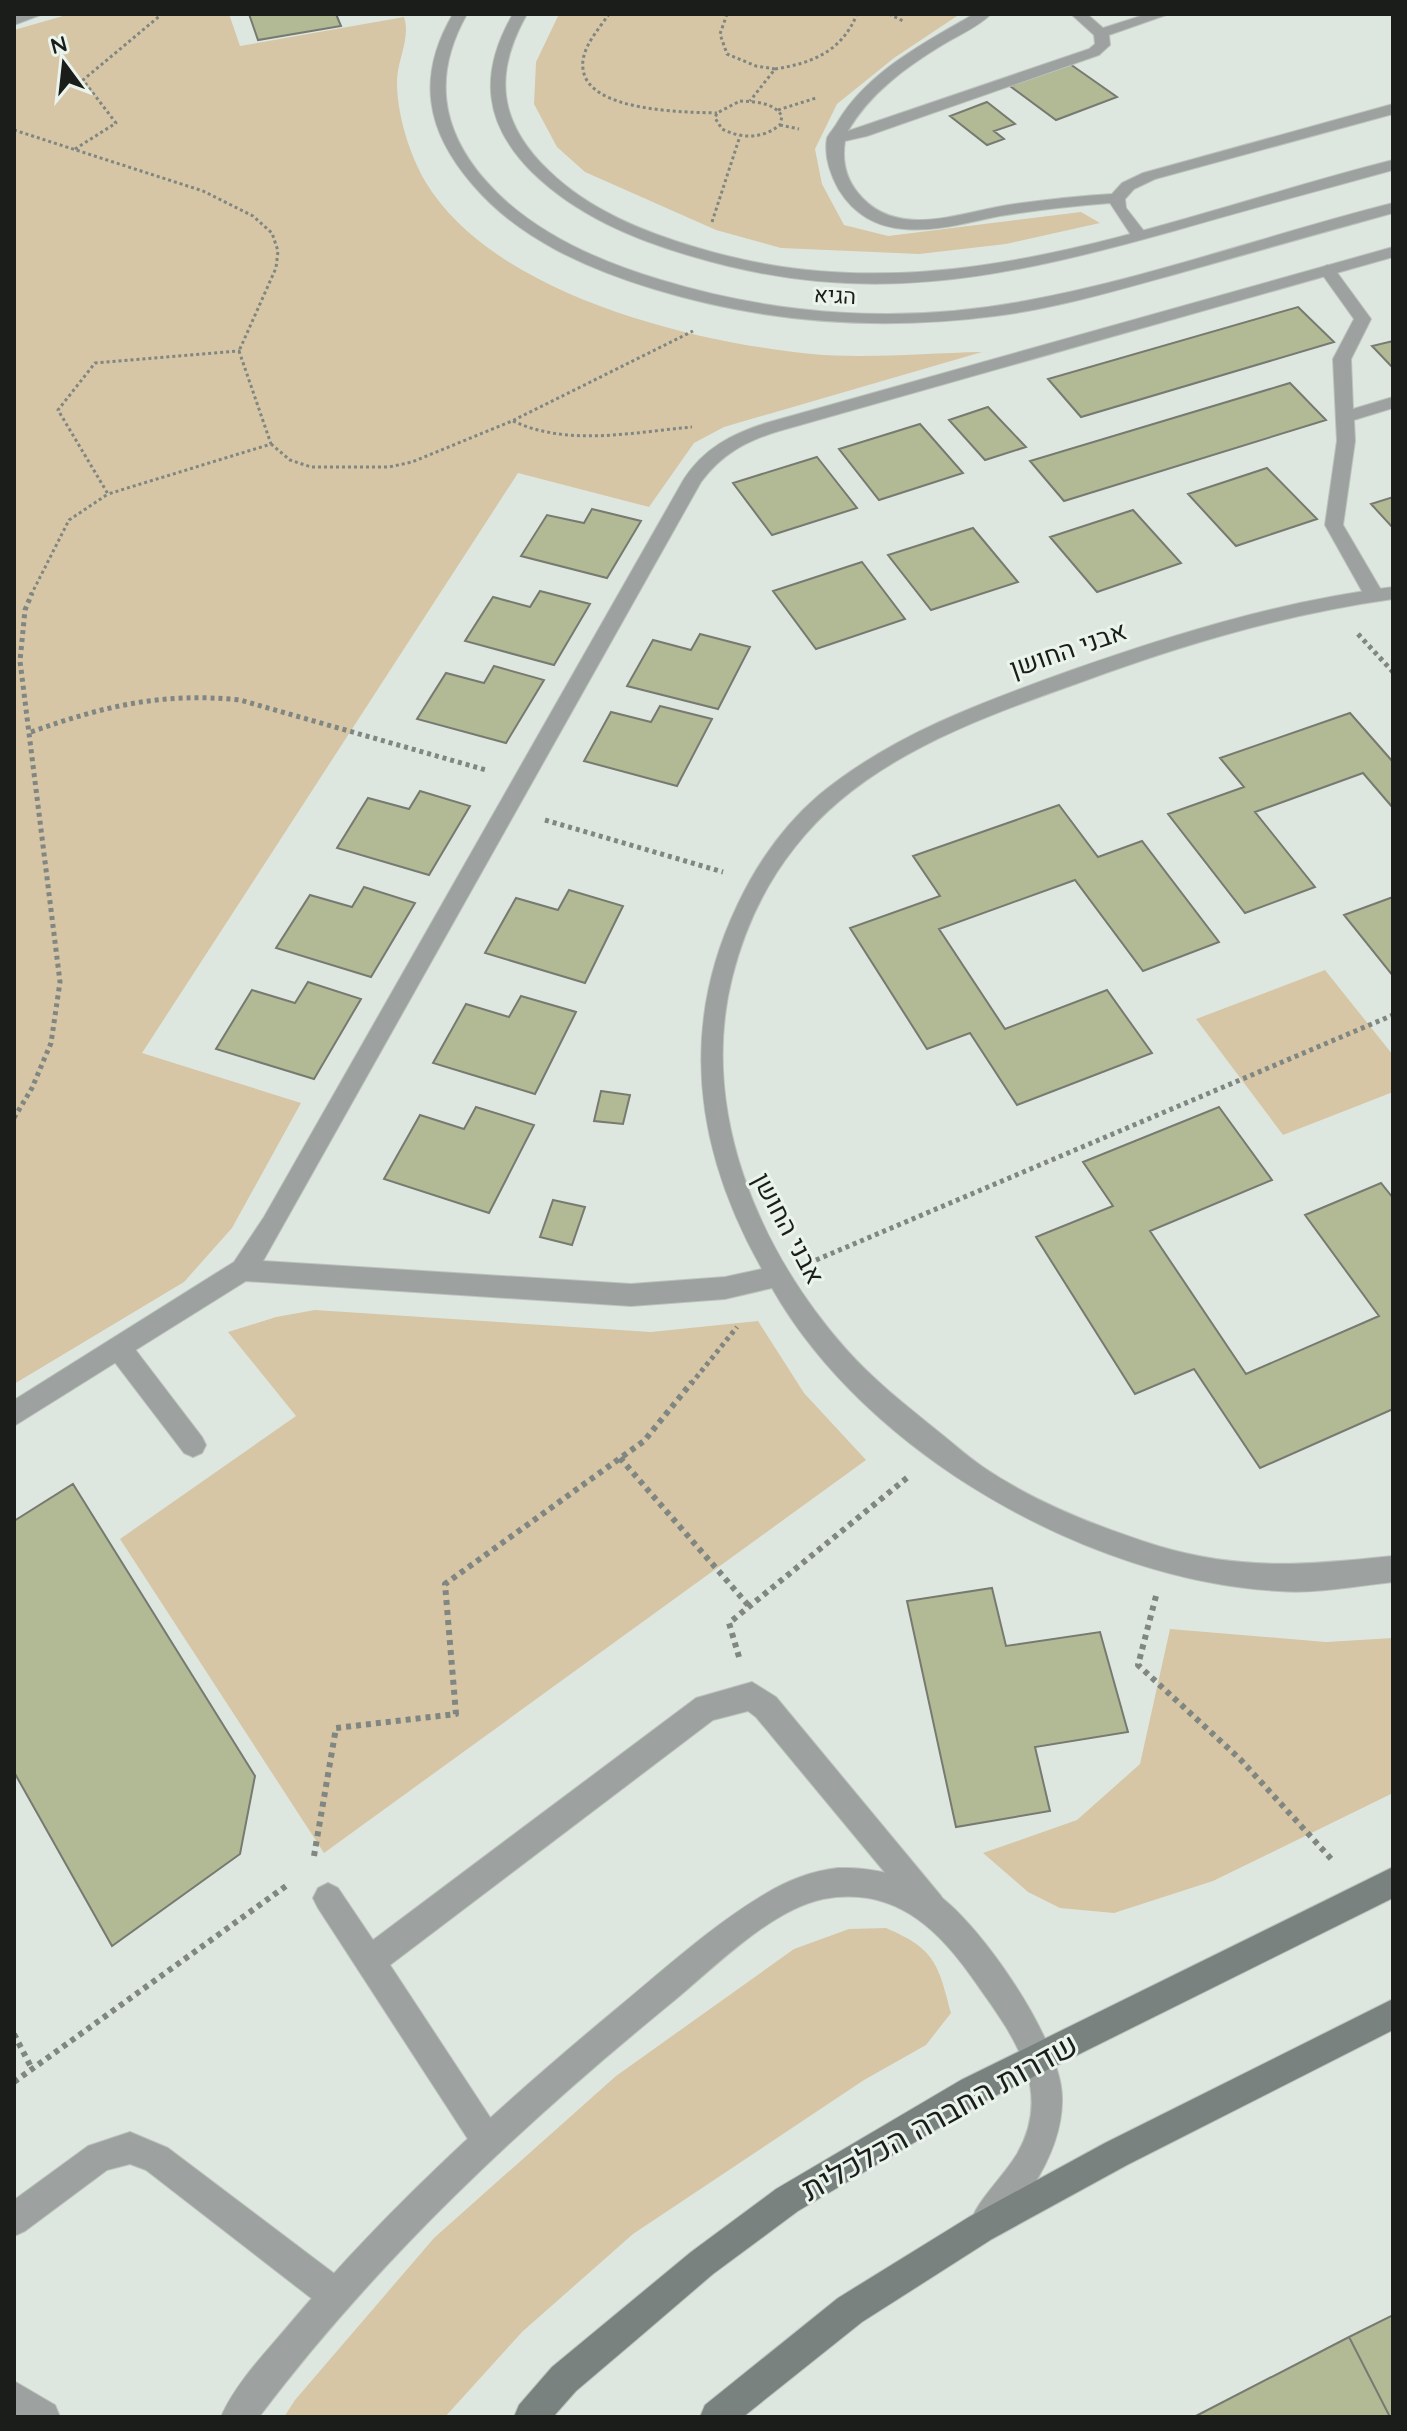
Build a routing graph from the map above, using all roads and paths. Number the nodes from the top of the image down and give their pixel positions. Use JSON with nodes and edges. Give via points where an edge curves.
{"nodes":[{"id":1,"x":36,"y":14,"type":"edge"},
{"id":2,"x":162,"y":14,"type":"edge"},
{"id":3,"x":460,"y":14,"type":"edge"},
{"id":4,"x":520,"y":14,"type":"edge"},
{"id":5,"x":609,"y":14,"type":"edge"},
{"id":6,"x":727,"y":14,"type":"edge"},
{"id":7,"x":857,"y":14,"type":"edge"},
{"id":8,"x":984,"y":14,"type":"edge"},
{"id":9,"x":1078,"y":14,"type":"edge"},
{"id":10,"x":1162,"y":14,"type":"edge"},
{"id":11,"x":14,"y":21,"type":"edge"},
{"id":12,"x":1101,"y":33,"type":"junction"},
{"id":13,"x":775,"y":69,"type":"junction"},
{"id":14,"x":750,"y":101,"type":"junction"},
{"id":15,"x":1393,"y":109,"type":"edge"},
{"id":16,"x":717,"y":113,"type":"junction"},
{"id":17,"x":14,"y":130,"type":"edge"},
{"id":18,"x":740,"y":136,"type":"junction"},
{"id":19,"x":835,"y":138,"type":"junction"},
{"id":20,"x":75,"y":149,"type":"junction"},
{"id":21,"x":1393,"y":165,"type":"edge"},
{"id":22,"x":1117,"y":198,"type":"junction"},
{"id":23,"x":1393,"y":208,"type":"edge"},
{"id":24,"x":711,"y":222,"type":"dead end"},
{"id":25,"x":1139,"y":235,"type":"junction"},
{"id":26,"x":1393,"y":252,"type":"edge"},
{"id":27,"x":1327,"y":270,"type":"junction"},
{"id":28,"x":724,"y":302,"type":"junction"},
{"id":29,"x":239,"y":351,"type":"junction"},
{"id":30,"x":1393,"y":402,"type":"edge"},
{"id":31,"x":1345,"y":417,"type":"junction"},
{"id":32,"x":512,"y":421,"type":"junction"},
{"id":33,"x":741,"y":437,"type":"junction"},
{"id":34,"x":271,"y":444,"type":"junction"},
{"id":35,"x":108,"y":494,"type":"junction"},
{"id":36,"x":1384,"y":594,"type":"edge"},
{"id":37,"x":31,"y":732,"type":"junction"},
{"id":38,"x":523,"y":781,"type":"junction"},
{"id":39,"x":507,"y":809,"type":"junction"},
{"id":40,"x":759,"y":882,"type":"junction"},
{"id":41,"x":1393,"y":1015,"type":"edge"},
{"id":42,"x":14,"y":1118,"type":"edge"},
{"id":43,"x":243,"y":1270,"type":"junction"},
{"id":44,"x":779,"y":1276,"type":"junction"},
{"id":45,"x":119,"y":1348,"type":"junction"},
{"id":46,"x":14,"y":1414,"type":"edge"},
{"id":47,"x":193,"y":1445,"type":"dead end"},
{"id":48,"x":941,"y":1450,"type":"junction"},
{"id":49,"x":620,"y":1458,"type":"junction"},
{"id":50,"x":1168,"y":1562,"type":"junction"},
{"id":51,"x":1393,"y":1569,"type":"edge"},
{"id":52,"x":749,"y":1606,"type":"junction"},
{"id":53,"x":752,"y":1696,"type":"junction"},
{"id":54,"x":312,"y":1867,"type":"junction"},
{"id":55,"x":1393,"y":1882,"type":"edge"},
{"id":56,"x":1363,"y":1897,"type":"junction"},
{"id":57,"x":328,"y":1898,"type":"joint"},
{"id":58,"x":943,"y":1920,"type":"junction"},
{"id":59,"x":369,"y":1962,"type":"junction"},
{"id":60,"x":1393,"y":2014,"type":"edge"},
{"id":61,"x":14,"y":2034,"type":"edge"},
{"id":62,"x":1040,"y":2058,"type":"junction"},
{"id":63,"x":32,"y":2069,"type":"junction"},
{"id":64,"x":14,"y":2082,"type":"edge"},
{"id":65,"x":488,"y":2142,"type":"junction"},
{"id":66,"x":14,"y":2220,"type":"edge"},
{"id":67,"x":978,"y":2231,"type":"junction"},
{"id":68,"x":336,"y":2296,"type":"junction"},
{"id":69,"x":14,"y":2398,"type":"edge"},
{"id":70,"x":43,"y":2417,"type":"edge"},
{"id":71,"x":238,"y":2417,"type":"edge"},
{"id":72,"x":531,"y":2417,"type":"edge"},
{"id":73,"x":717,"y":2417,"type":"edge"}],
"edges":[{"from":1,"to":11,"type":"street"},
{"from":2,"to":20,"type":"path","via":[[83,80],[116,123]]},
{"from":3,"to":28,"type":"street","name":"הגיא","via":[[443,51],[437,104],[454,152],[477,182],[521,221],[590,261]]},
{"from":4,"to":25,"type":"street","name":"הגיא","via":[[508,32],[496,79],[503,122],[546,178],[630,231],[746,266],[879,280],[1005,269]]},
{"from":5,"to":16,"type":"path","via":[[587,44],[582,61],[590,86],[624,105]]},
{"from":6,"to":13,"type":"path","via":[[720,34],[727,54]]},
{"from":7,"to":13,"type":"path","via":[[838,47],[799,66]]},
{"from":8,"to":19,"type":"street","via":[[910,59],[864,97]]},
{"from":9,"to":12,"type":"street"},
{"from":10,"to":12,"type":"street"},
{"from":12,"to":19,"type":"street","via":[[1103,45],[1094,52]]},
{"from":13,"to":14,"type":"path"},
{"from":14,"to":16,"type":"path","via":[[730,103]]},
{"from":14,"to":18,"type":"path","via":[[778,110],[782,122],[771,132]]},
{"from":15,"to":22,"type":"street","via":[[1149,176]]},
{"from":16,"to":18,"type":"path","via":[[722,129]]},
{"from":17,"to":20,"type":"path"},
{"from":18,"to":24,"type":"path"},
{"from":19,"to":22,"type":"street","via":[[833,156],[842,184],[864,212],[893,223],[929,224],[1057,202]]},
{"from":20,"to":29,"type":"path","via":[[203,191],[253,216],[272,233],[276,268]]},
{"from":21,"to":25,"type":"street","name":"הגיא"},
{"from":22,"to":25,"type":"street","via":[[1118,208]]},
{"from":23,"to":28,"type":"street","name":"הגיא","via":[[1088,292],[974,314],[835,318]]},
{"from":26,"to":27,"type":"street"},
{"from":27,"to":31,"type":"street","via":[[1363,319],[1342,359]]},
{"from":27,"to":33,"type":"street"},
{"from":28,"to":32,"type":"path","via":[[689,335]]},
{"from":29,"to":34,"type":"path"},
{"from":29,"to":35,"type":"path","via":[[95,363],[58,410]]},
{"from":30,"to":31,"type":"street"},
{"from":31,"to":36,"type":"street","via":[[1334,525]]},
{"from":32,"to":33,"type":"path","via":[[550,436],[697,427]]},
{"from":32,"to":34,"type":"path","via":[[439,453],[389,467],[311,467],[290,460]]},
{"from":33,"to":38,"type":"street","via":[[720,448],[693,479]]},
{"from":34,"to":35,"type":"path"},
{"from":35,"to":37,"type":"path","via":[[69,520],[25,610],[20,661]]},
{"from":36,"to":40,"type":"street","name":"אבני החושן","via":[[1258,618],[959,717],[893,752],[832,795]]},
{"from":37,"to":38,"type":"path","via":[[115,703],[199,694],[240,700]]},
{"from":37,"to":42,"type":"path","via":[[60,982],[51,1043]]},
{"from":38,"to":39,"type":"street"},
{"from":39,"to":40,"type":"path"},
{"from":39,"to":43,"type":"street"},
{"from":40,"to":44,"type":"street","name":"אבני החושן","via":[[729,943],[714,994],[709,1065],[715,1122],[733,1191]]},
{"from":41,"to":44,"type":"path"},
{"from":43,"to":44,"type":"street","via":[[631,1295],[725,1288]]},
{"from":43,"to":45,"type":"street"},
{"from":44,"to":48,"type":"street","name":"אבני החושן","via":[[824,1342]]},
{"from":44,"to":49,"type":"path","via":[[644,1441]]},
{"from":45,"to":46,"type":"street"},
{"from":45,"to":47,"type":"street"},
{"from":48,"to":50,"type":"street","name":"אבני החושן","via":[[975,1477],[1065,1523]]},
{"from":48,"to":52,"type":"path"},
{"from":49,"to":52,"type":"path"},
{"from":49,"to":54,"type":"path","via":[[445,1584],[456,1714],[336,1728]]},
{"from":50,"to":51,"type":"street","name":"אבני החושן","via":[[1289,1579]]},
{"from":50,"to":56,"type":"path","via":[[1138,1665],[1283,1801]]},
{"from":52,"to":53,"type":"path","via":[[729,1623]]},
{"from":53,"to":58,"type":"street"},
{"from":53,"to":59,"type":"street","via":[[706,1708]]},
{"from":54,"to":57,"type":"path"},
{"from":54,"to":63,"type":"path"},
{"from":55,"to":56,"type":"main road","name":"שדרות החברה הכלכלית"},
{"from":56,"to":62,"type":"main road","name":"שדרות החברה הכלכלית"},
{"from":57,"to":59,"type":"street"},
{"from":58,"to":62,"type":"street","via":[[978,1958]]},
{"from":58,"to":65,"type":"street","via":[[911,1895],[870,1884],[835,1882],[797,1893],[739,1929],[540,2091]]},
{"from":59,"to":65,"type":"street"},
{"from":60,"to":67,"type":"main road"},
{"from":61,"to":63,"type":"path"},
{"from":62,"to":67,"type":"street","via":[[1047,2103],[1041,2138],[1023,2177]]},
{"from":62,"to":72,"type":"main road","name":"שדרות החברה הכלכלית","via":[[972,2091],[787,2200],[624,2328],[564,2379]]},
{"from":63,"to":64,"type":"path"},
{"from":65,"to":68,"type":"street","via":[[391,2234]]},
{"from":66,"to":68,"type":"street","via":[[99,2157],[130,2148],[157,2159]]},
{"from":67,"to":73,"type":"main road","via":[[848,2312]]},
{"from":68,"to":71,"type":"street","via":[[280,2358]]},
{"from":69,"to":70,"type":"street"}]}
